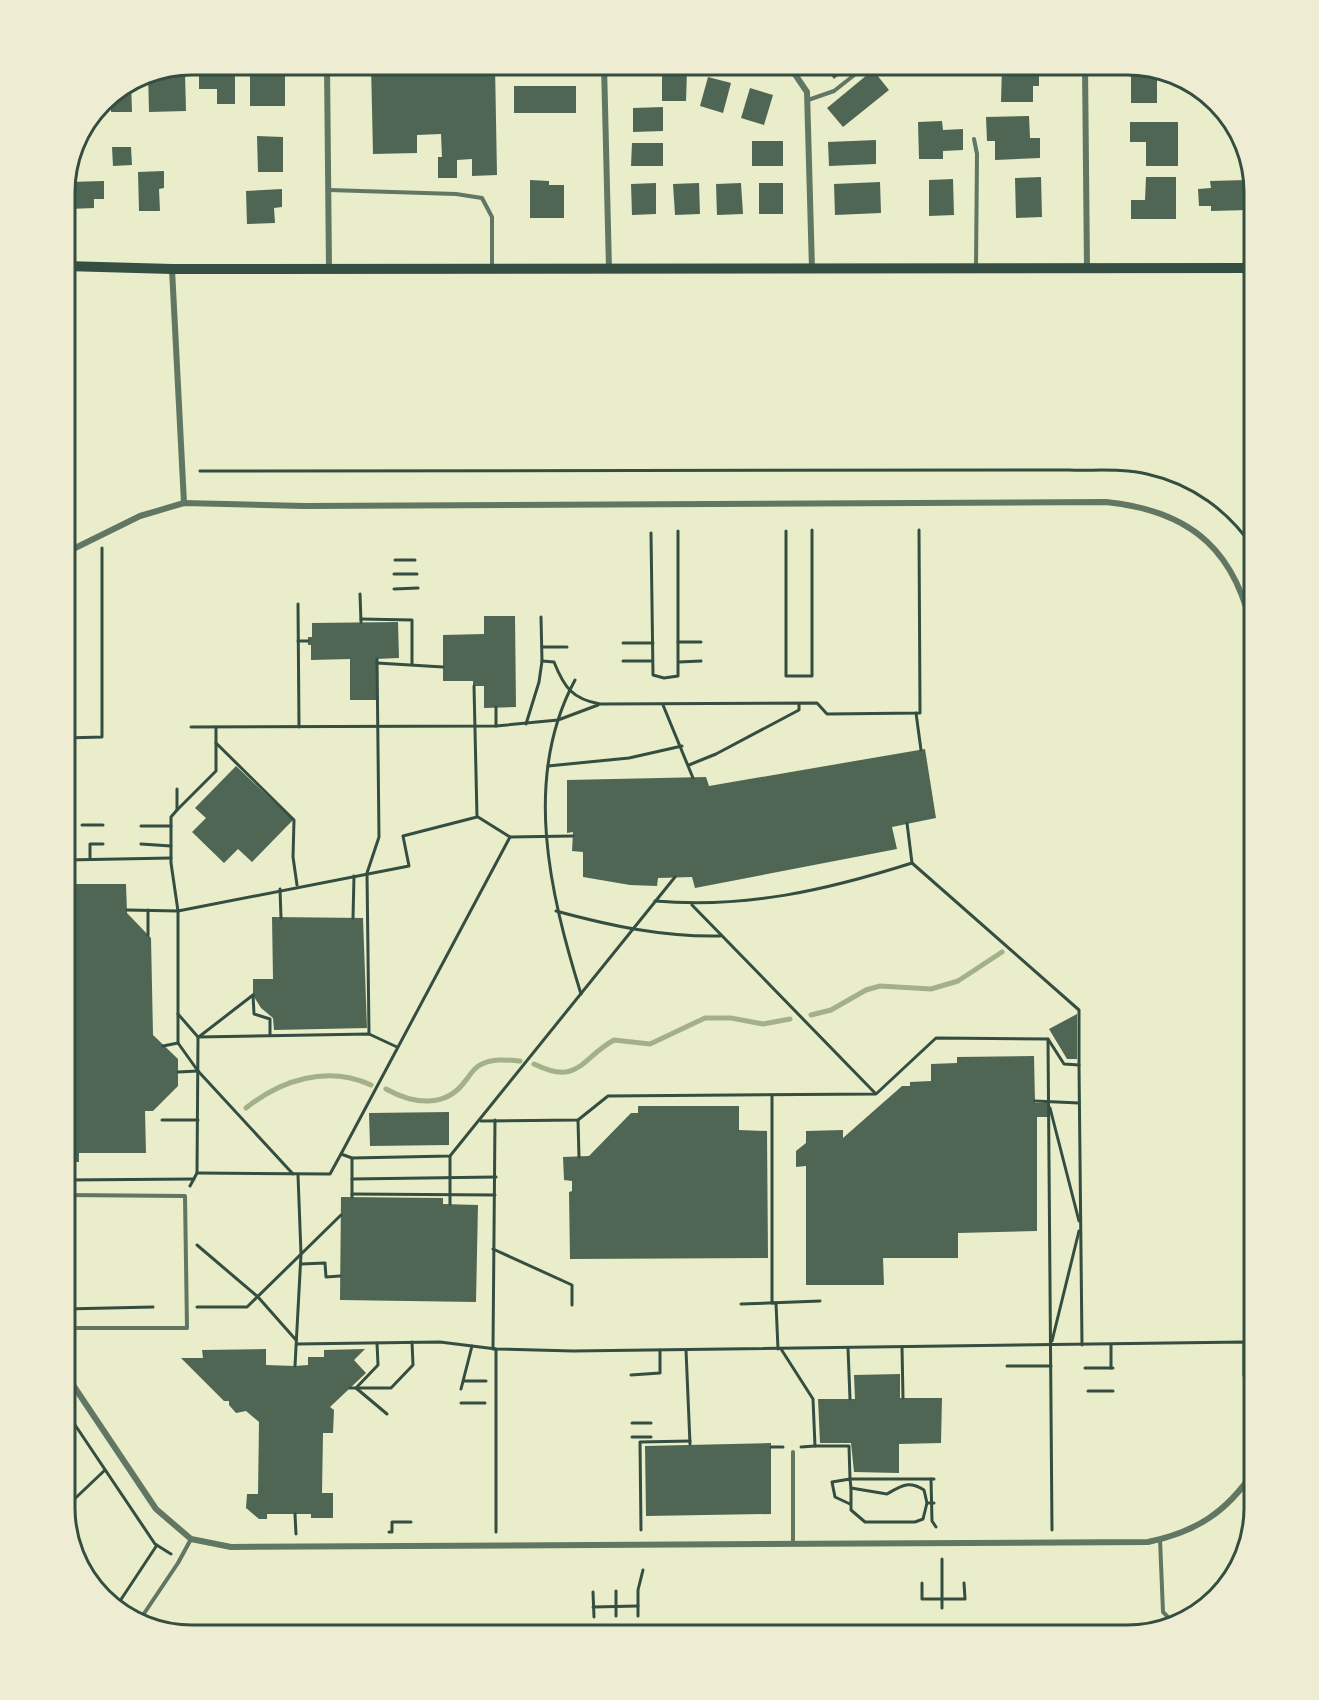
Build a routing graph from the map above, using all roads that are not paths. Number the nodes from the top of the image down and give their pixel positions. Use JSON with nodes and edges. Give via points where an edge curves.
{"nodes":[{"id":1,"x":327,"y":75,"type":"edge"},
{"id":2,"x":604,"y":75,"type":"edge"},
{"id":3,"x":795,"y":75,"type":"edge"},
{"id":4,"x":854,"y":75,"type":"edge"},
{"id":5,"x":1085,"y":75,"type":"edge"},
{"id":6,"x":807,"y":100,"type":"junction"},
{"id":7,"x":974,"y":139,"type":"dead end"},
{"id":8,"x":329,"y":190,"type":"junction"},
{"id":9,"x":75,"y":266,"type":"edge"},
{"id":10,"x":1244,"y":268,"type":"edge"},
{"id":11,"x":172,"y":269,"type":"junction"},
{"id":12,"x":329,"y":269,"type":"junction"},
{"id":13,"x":492,"y":269,"type":"junction"},
{"id":14,"x":609,"y":269,"type":"junction"},
{"id":15,"x":812,"y":269,"type":"junction"},
{"id":16,"x":976,"y":269,"type":"junction"},
{"id":17,"x":1087,"y":269,"type":"junction"},
{"id":18,"x":184,"y":503,"type":"junction"},
{"id":19,"x":75,"y":548,"type":"edge"},
{"id":20,"x":1244,"y":600,"type":"edge"},
{"id":21,"x":75,"y":1195,"type":"edge"},
{"id":22,"x":75,"y":1328,"type":"edge"},
{"id":23,"x":75,"y":1389,"type":"edge"},
{"id":24,"x":793,"y":1452,"type":"dead end"},
{"id":25,"x":1244,"y":1487,"type":"edge"},
{"id":26,"x":191,"y":1539,"type":"junction"},
{"id":27,"x":1160,"y":1539,"type":"junction"},
{"id":28,"x":794,"y":1544,"type":"junction"},
{"id":29,"x":143,"y":1614,"type":"edge"},
{"id":30,"x":1168,"y":1617,"type":"dead end"}],
"edges":[{"from":1,"to":8,"type":"street"},
{"from":2,"to":14,"type":"street"},
{"from":3,"to":6,"type":"street","via":[[807,92]]},
{"from":4,"to":6,"type":"lane","via":[[834,91]]},
{"from":5,"to":17,"type":"street"},
{"from":6,"to":15,"type":"street"},
{"from":7,"to":16,"type":"lane"},
{"from":8,"to":12,"type":"street"},
{"from":8,"to":13,"type":"lane","via":[[482,198],[492,217]]},
{"from":9,"to":11,"type":"main road"},
{"from":10,"to":17,"type":"main road"},
{"from":11,"to":12,"type":"main road"},
{"from":11,"to":18,"type":"street"},
{"from":12,"to":13,"type":"main road"},
{"from":13,"to":14,"type":"main road"},
{"from":14,"to":15,"type":"main road"},
{"from":15,"to":16,"type":"main road"},
{"from":16,"to":17,"type":"main road"},
{"from":18,"to":19,"type":"street","via":[[140,516]]},
{"from":18,"to":20,"type":"street","via":[[1128,504],[1167,515],[1199,534],[1234,575]]},
{"from":21,"to":22,"type":"lane","via":[[185,1196],[187,1328]]},
{"from":23,"to":26,"type":"street","via":[[156,1509]]},
{"from":24,"to":28,"type":"lane"},
{"from":25,"to":27,"type":"street","via":[[1215,1516],[1175,1536]]},
{"from":26,"to":28,"type":"street","via":[[231,1547]]},
{"from":26,"to":29,"type":"lane"},
{"from":27,"to":28,"type":"street","via":[[1054,1544]]},
{"from":27,"to":30,"type":"lane","via":[[1163,1612]]}]}
